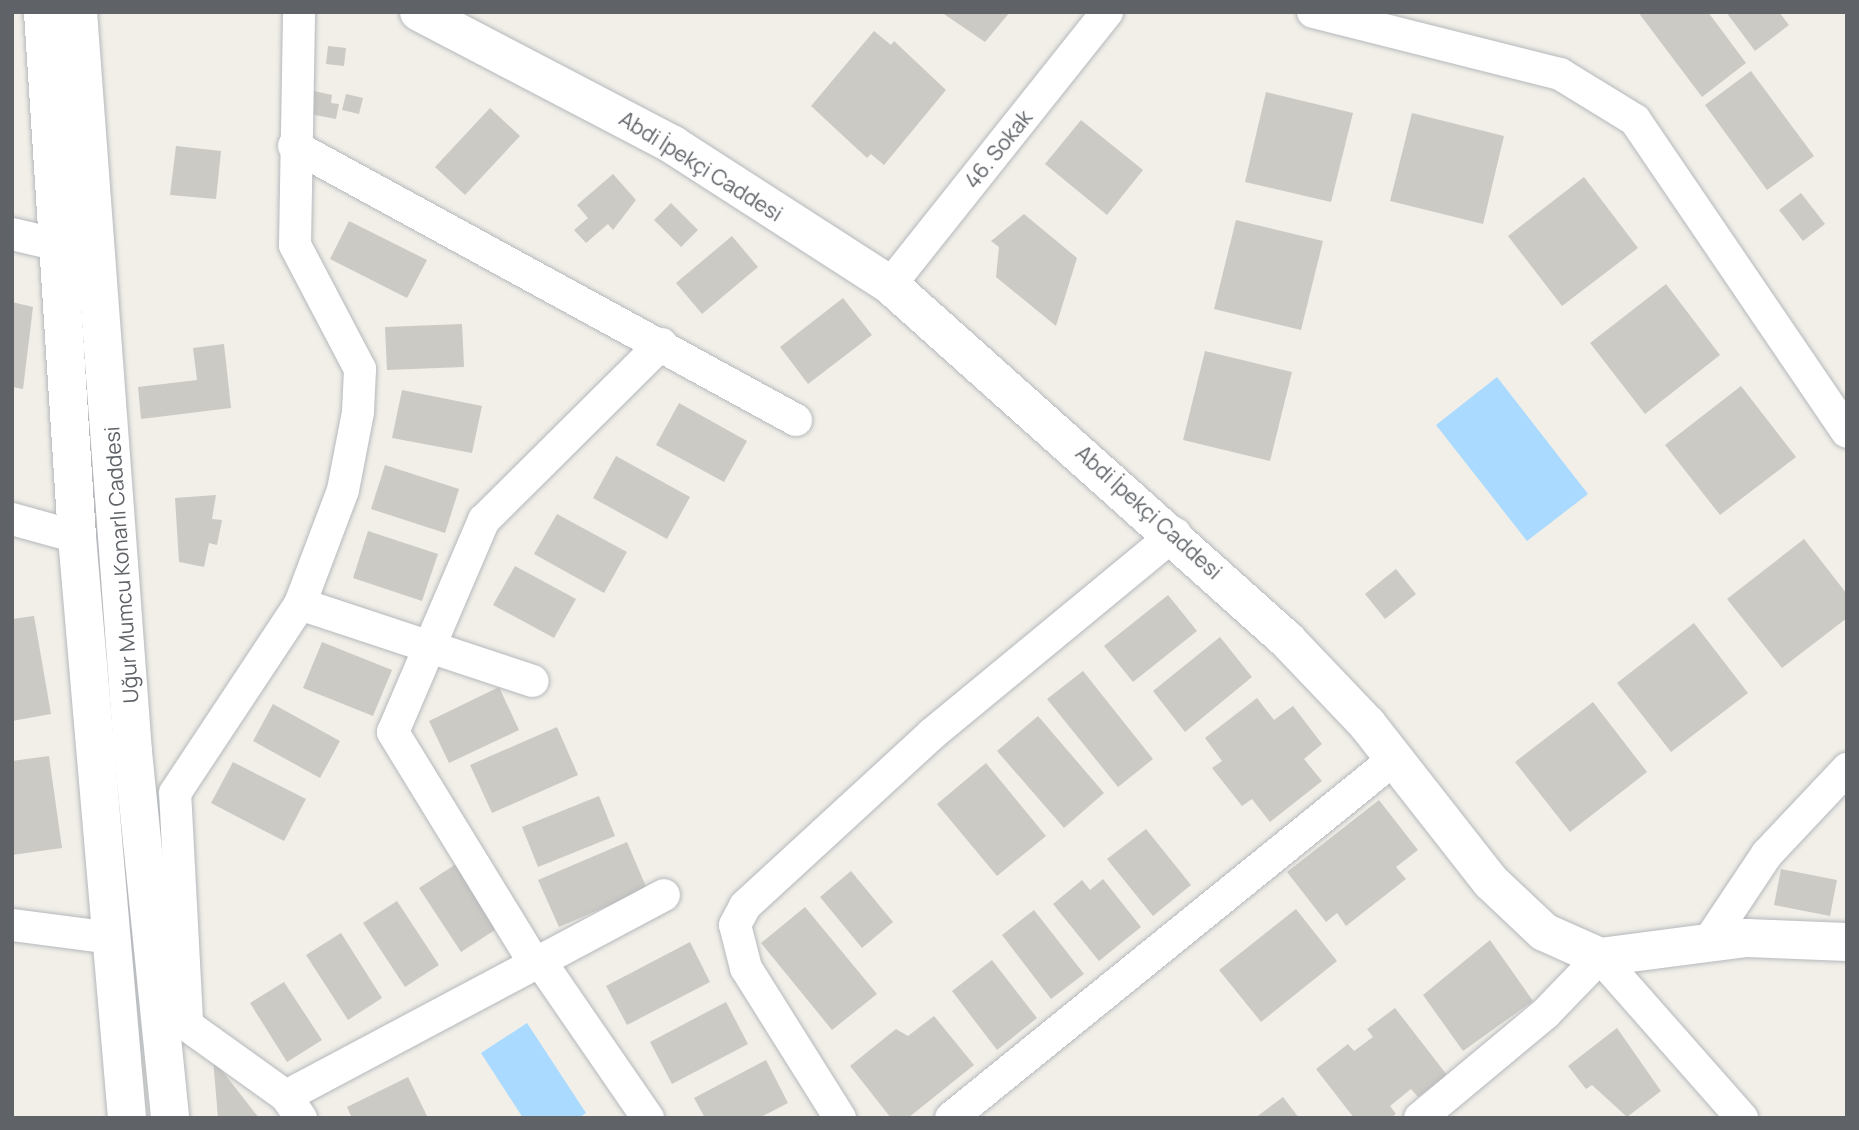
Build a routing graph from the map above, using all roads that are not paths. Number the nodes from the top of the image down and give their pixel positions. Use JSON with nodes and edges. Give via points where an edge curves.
{"nodes":[{"id":1,"x":43,"y":12,"type":"edge"},
{"id":2,"x":78,"y":12,"type":"edge"},
{"id":3,"x":299,"y":12,"type":"edge"},
{"id":4,"x":419,"y":12,"type":"edge"},
{"id":5,"x":1107,"y":12,"type":"edge"},
{"id":6,"x":1313,"y":12,"type":"edge"},
{"id":7,"x":294,"y":146,"type":"junction"},
{"id":8,"x":12,"y":234,"type":"edge"},
{"id":9,"x":59,"y":245,"type":"junction"},
{"id":10,"x":890,"y":285,"type":"junction"},
{"id":11,"x":661,"y":344,"type":"junction"},
{"id":12,"x":796,"y":420,"type":"dead end"},
{"id":13,"x":1847,"y":432,"type":"edge"},
{"id":14,"x":12,"y":519,"type":"edge"},
{"id":15,"x":1175,"y":534,"type":"junction"},
{"id":16,"x":77,"y":537,"type":"junction"},
{"id":17,"x":300,"y":604,"type":"junction"},
{"id":18,"x":433,"y":648,"type":"junction"},
{"id":19,"x":533,"y":681,"type":"dead end"},
{"id":20,"x":1394,"y":760,"type":"junction"},
{"id":21,"x":1847,"y":769,"type":"edge"},
{"id":22,"x":664,"y":895,"type":"dead end"},
{"id":23,"x":12,"y":926,"type":"edge"},
{"id":24,"x":112,"y":938,"type":"junction"},
{"id":25,"x":1709,"y":941,"type":"junction"},
{"id":26,"x":1847,"y":942,"type":"edge"},
{"id":27,"x":1600,"y":957,"type":"junction"},
{"id":28,"x":538,"y":963,"type":"junction"},
{"id":29,"x":173,"y":1014,"type":"junction"},
{"id":30,"x":293,"y":1107,"type":"edge"},
{"id":31,"x":127,"y":1118,"type":"edge"},
{"id":32,"x":170,"y":1118,"type":"edge"},
{"id":33,"x":648,"y":1118,"type":"edge"},
{"id":34,"x":840,"y":1118,"type":"edge"},
{"id":35,"x":951,"y":1118,"type":"edge"},
{"id":36,"x":1420,"y":1118,"type":"edge"},
{"id":37,"x":1742,"y":1118,"type":"edge"}],
"edges":[{"from":1,"to":9,"type":"street","name":"Uğur Mumcu Konarlı Caddesi"},
{"from":2,"to":29,"type":"street","name":"Uğur Mumcu Konarlı Caddesi","via":[[133,752]]},
{"from":3,"to":7,"type":"street"},
{"from":4,"to":10,"type":"street","name":"Abdi İpekçi Caddesi","via":[[674,145]]},
{"from":5,"to":10,"type":"street","name":"46. Sokak"},
{"from":6,"to":13,"type":"street","via":[[1560,74],[1635,120]]},
{"from":7,"to":11,"type":"street"},
{"from":7,"to":17,"type":"street","via":[[295,244],[360,369],[343,490]]},
{"from":8,"to":9,"type":"street"},
{"from":9,"to":16,"type":"street","name":"Uğur Mumcu Konarlı Caddesi"},
{"from":10,"to":15,"type":"street","name":"Abdi İpekçi Caddesi"},
{"from":11,"to":12,"type":"street"},
{"from":11,"to":18,"type":"street","via":[[484,520]]},
{"from":14,"to":16,"type":"street"},
{"from":15,"to":20,"type":"street","name":"Abdi İpekçi Caddesi","via":[[1339,692]]},
{"from":15,"to":34,"type":"street","via":[[952,717],[745,905],[735,925],[746,968]]},
{"from":16,"to":24,"type":"street","name":"Uğur Mumcu Konarlı Caddesi"},
{"from":17,"to":18,"type":"street"},
{"from":17,"to":29,"type":"street","via":[[175,793]]},
{"from":18,"to":19,"type":"street"},
{"from":18,"to":28,"type":"street","via":[[393,732]]},
{"from":20,"to":27,"type":"street","name":"Abdi İpekçi Caddesi","via":[[1444,829],[1526,918],[1568,946]]},
{"from":20,"to":35,"type":"street"},
{"from":21,"to":25,"type":"street","via":[[1767,854]]},
{"from":22,"to":28,"type":"street"},
{"from":23,"to":24,"type":"street"},
{"from":24,"to":31,"type":"street","name":"Uğur Mumcu Konarlı Caddesi"},
{"from":25,"to":26,"type":"street","name":"Abdi İpekçi Caddesi"},
{"from":25,"to":27,"type":"street","name":"Abdi İpekçi Caddesi"},
{"from":27,"to":36,"type":"street","via":[[1545,1014]]},
{"from":27,"to":37,"type":"street"},
{"from":28,"to":30,"type":"street"},
{"from":28,"to":33,"type":"street"},
{"from":29,"to":30,"type":"street"},
{"from":29,"to":32,"type":"street","name":"Uğur Mumcu Konarlı Caddesi"}]}
